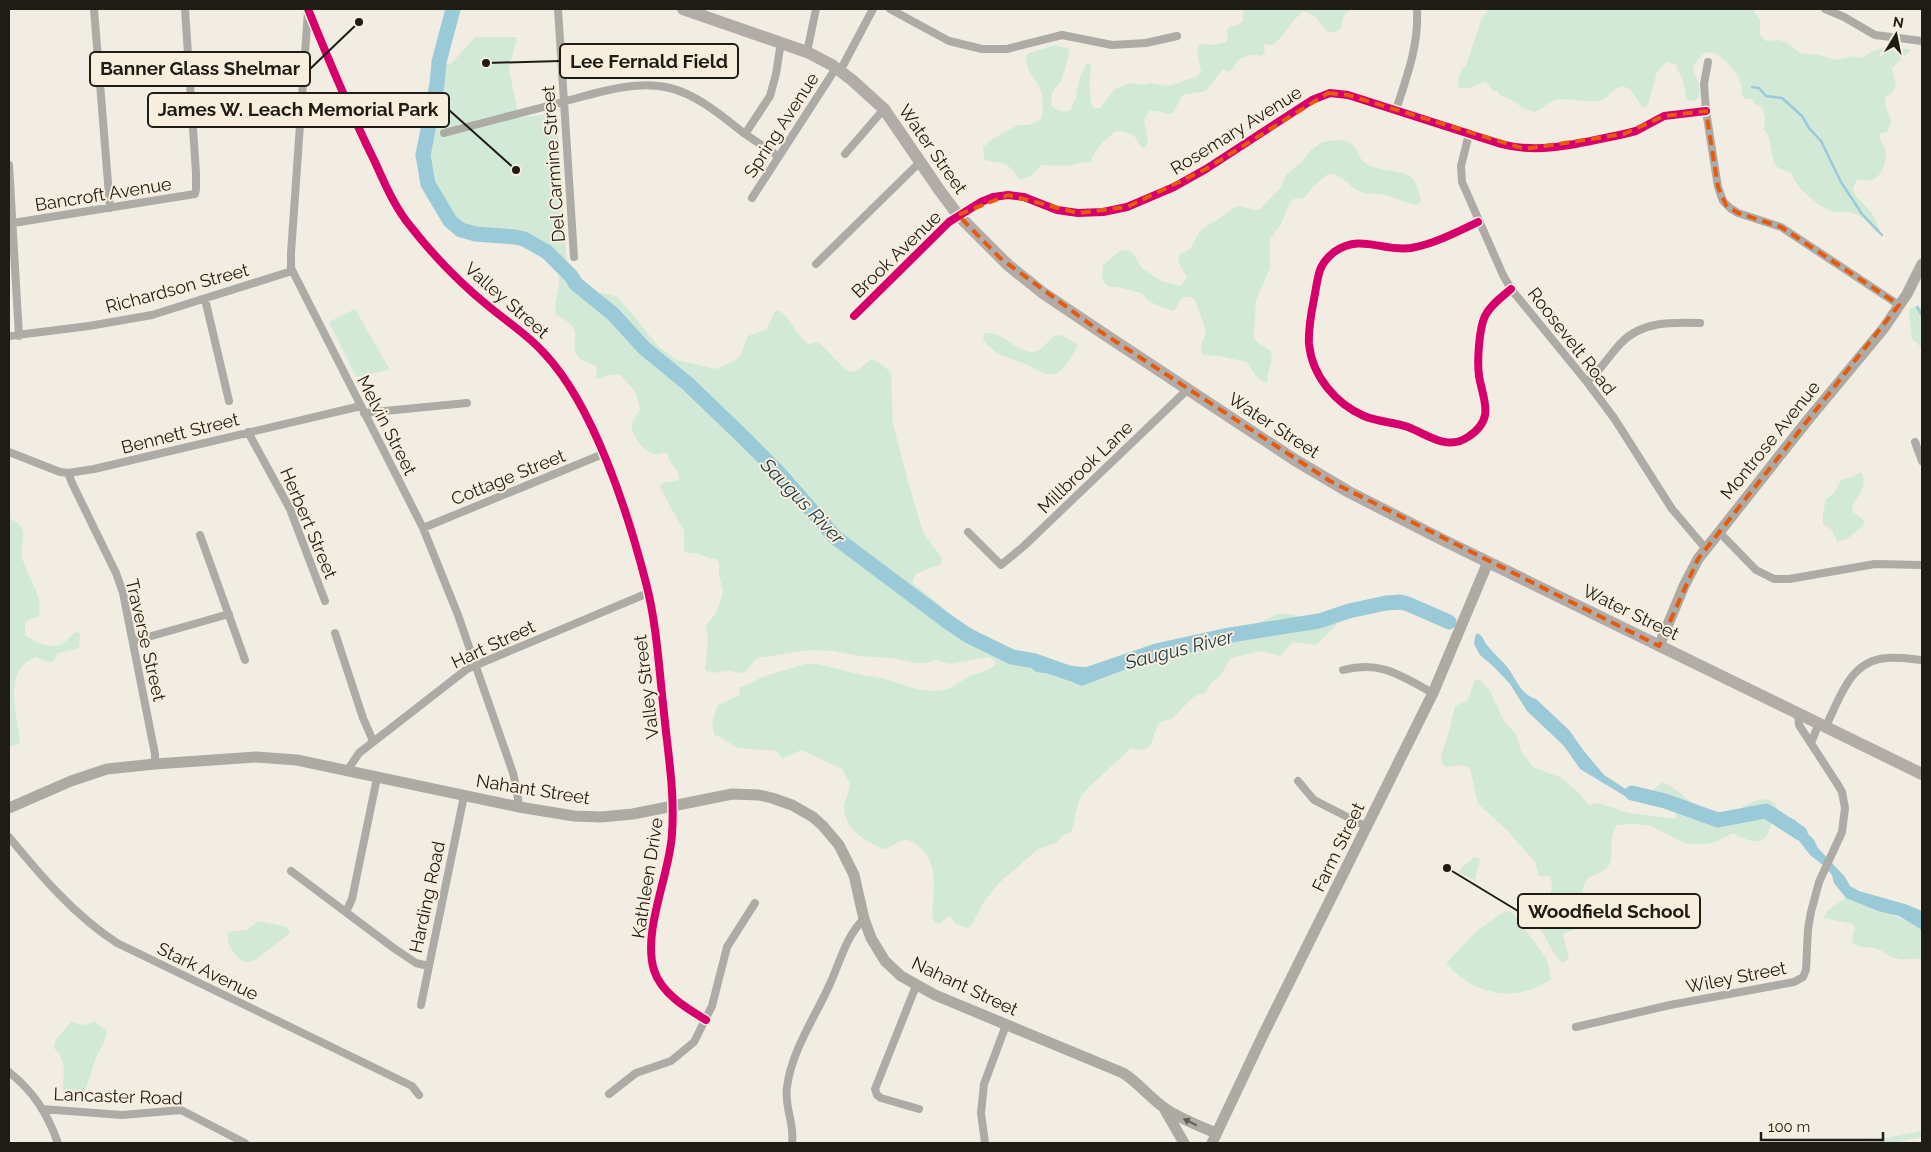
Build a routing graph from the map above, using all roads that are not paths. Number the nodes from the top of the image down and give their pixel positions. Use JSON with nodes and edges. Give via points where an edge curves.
{"nodes":[{"id":1,"x":94,"y":9,"type":"edge"},
{"id":2,"x":185,"y":9,"type":"edge"},
{"id":3,"x":308,"y":9,"type":"edge"},
{"id":4,"x":558,"y":9,"type":"edge"},
{"id":5,"x":684,"y":9,"type":"edge"},
{"id":6,"x":816,"y":9,"type":"edge"},
{"id":7,"x":872,"y":9,"type":"edge"},
{"id":8,"x":890,"y":9,"type":"edge"},
{"id":9,"x":1417,"y":9,"type":"edge"},
{"id":10,"x":1825,"y":9,"type":"edge"},
{"id":11,"x":319,"y":36,"type":"junction"},
{"id":12,"x":1178,"y":36,"type":"dead end"},
{"id":13,"x":1922,"y":41,"type":"edge"},
{"id":14,"x":781,"y":42,"type":"junction"},
{"id":15,"x":305,"y":48,"type":"junction"},
{"id":16,"x":807,"y":52,"type":"junction"},
{"id":17,"x":1708,"y":62,"type":"dead end"},
{"id":18,"x":838,"y":69,"type":"junction"},
{"id":19,"x":565,"y":102,"type":"junction"},
{"id":20,"x":884,"y":110,"type":"junction"},
{"id":21,"x":1396,"y":110,"type":"junction"},
{"id":22,"x":1706,"y":111,"type":"junction"},
{"id":23,"x":444,"y":132,"type":"dead end"},
{"id":24,"x":745,"y":134,"type":"junction"},
{"id":25,"x":1469,"y":134,"type":"junction"},
{"id":26,"x":845,"y":154,"type":"dead end"},
{"id":27,"x":778,"y":156,"type":"junction"},
{"id":28,"x":920,"y":162,"type":"junction"},
{"id":29,"x":9,"y":165,"type":"edge"},
{"id":30,"x":752,"y":198,"type":"dead end"},
{"id":31,"x":110,"y":208,"type":"junction"},
{"id":32,"x":958,"y":215,"type":"junction"},
{"id":33,"x":1478,"y":222,"type":"junction"},
{"id":34,"x":13,"y":223,"type":"junction"},
{"id":35,"x":574,"y":256,"type":"dead end"},
{"id":36,"x":816,"y":264,"type":"dead end"},
{"id":37,"x":1922,"y":264,"type":"edge"},
{"id":38,"x":292,"y":271,"type":"junction"},
{"id":39,"x":1511,"y":289,"type":"junction"},
{"id":40,"x":205,"y":299,"type":"junction"},
{"id":41,"x":1899,"y":305,"type":"junction"},
{"id":42,"x":854,"y":316,"type":"dead end"},
{"id":43,"x":1700,"y":322,"type":"dead end"},
{"id":44,"x":9,"y":336,"type":"edge"},
{"id":45,"x":19,"y":336,"type":"junction"},
{"id":46,"x":1587,"y":382,"type":"junction"},
{"id":47,"x":1187,"y":390,"type":"junction"},
{"id":48,"x":229,"y":401,"type":"dead end"},
{"id":49,"x":468,"y":403,"type":"dead end"},
{"id":50,"x":363,"y":410,"type":"junction"},
{"id":51,"x":248,"y":432,"type":"junction"},
{"id":52,"x":1915,"y":442,"type":"dead end"},
{"id":53,"x":9,"y":452,"type":"edge"},
{"id":54,"x":603,"y":454,"type":"junction"},
{"id":55,"x":1922,"y":461,"type":"edge"},
{"id":56,"x":68,"y":473,"type":"junction"},
{"id":57,"x":423,"y":528,"type":"junction"},
{"id":58,"x":968,"y":532,"type":"dead end"},
{"id":59,"x":1720,"y":532,"type":"junction"},
{"id":60,"x":200,"y":535,"type":"dead end"},
{"id":61,"x":1706,"y":549,"type":"junction"},
{"id":62,"x":1488,"y":562,"type":"junction"},
{"id":63,"x":1922,"y":565,"type":"edge"},
{"id":64,"x":648,"y":593,"type":"junction"},
{"id":65,"x":325,"y":601,"type":"dead end"},
{"id":66,"x":228,"y":614,"type":"junction"},
{"id":67,"x":335,"y":633,"type":"dead end"},
{"id":68,"x":134,"y":641,"type":"junction"},
{"id":69,"x":1660,"y":646,"type":"junction"},
{"id":70,"x":245,"y":660,"type":"dead end"},
{"id":71,"x":1922,"y":660,"type":"edge"},
{"id":72,"x":476,"y":665,"type":"junction"},
{"id":73,"x":1343,"y":670,"type":"dead end"},
{"id":74,"x":1433,"y":693,"type":"junction"},
{"id":75,"x":1798,"y":713,"type":"junction"},
{"id":76,"x":1823,"y":725,"type":"junction"},
{"id":77,"x":373,"y":741,"type":"junction"},
{"id":78,"x":1811,"y":743,"type":"junction"},
{"id":79,"x":155,"y":764,"type":"junction"},
{"id":80,"x":347,"y":771,"type":"junction"},
{"id":81,"x":1922,"y":774,"type":"edge"},
{"id":82,"x":377,"y":778,"type":"junction"},
{"id":83,"x":1298,"y":781,"type":"dead end"},
{"id":84,"x":464,"y":796,"type":"junction"},
{"id":85,"x":519,"y":807,"type":"junction"},
{"id":86,"x":673,"y":807,"type":"junction"},
{"id":87,"x":9,"y":808,"type":"edge"},
{"id":88,"x":1367,"y":827,"type":"junction"},
{"id":89,"x":9,"y":837,"type":"edge"},
{"id":90,"x":290,"y":871,"type":"dead end"},
{"id":91,"x":755,"y":903,"type":"dead end"},
{"id":92,"x":346,"y":912,"type":"junction"},
{"id":93,"x":864,"y":919,"type":"junction"},
{"id":94,"x":428,"y":966,"type":"junction"},
{"id":95,"x":916,"y":986,"type":"junction"},
{"id":96,"x":421,"y":1005,"type":"dead end"},
{"id":97,"x":706,"y":1020,"type":"junction"},
{"id":98,"x":1006,"y":1025,"type":"junction"},
{"id":99,"x":1576,"y":1027,"type":"dead end"},
{"id":100,"x":9,"y":1072,"type":"edge"},
{"id":101,"x":609,"y":1094,"type":"dead end"},
{"id":102,"x":419,"y":1095,"type":"dead end"},
{"id":103,"x":42,"y":1108,"type":"junction"},
{"id":104,"x":919,"y":1108,"type":"dead end"},
{"id":105,"x":1165,"y":1108,"type":"junction"},
{"id":106,"x":1214,"y":1138,"type":"edge"},
{"id":107,"x":1183,"y":1139,"type":"edge"},
{"id":108,"x":58,"y":1143,"type":"edge"},
{"id":109,"x":245,"y":1143,"type":"edge"},
{"id":110,"x":792,"y":1143,"type":"edge"},
{"id":111,"x":985,"y":1143,"type":"edge"},
{"id":112,"x":1193,"y":1143,"type":"edge"}],
"edges":[{"from":1,"to":31,"type":"street"},
{"from":2,"to":31,"type":"street","name":"Bancroft Avenue","via":[[196,192]]},
{"from":3,"to":11,"type":"street","name":"Valley Street"},
{"from":3,"to":15,"type":"street","name":"Melvin Street"},
{"from":4,"to":19,"type":"street","name":"Del Carmine Street"},
{"from":5,"to":14,"type":"main road","name":"Water Street"},
{"from":6,"to":16,"type":"street"},
{"from":7,"to":18,"type":"street","name":"Spring Avenue"},
{"from":8,"to":12,"type":"street","via":[[949,41],[982,49],[1007,49],[1062,35],[1112,45],[1146,43]]},
{"from":9,"to":21,"type":"street","via":[[1415,50]]},
{"from":10,"to":13,"type":"street","via":[[1876,35]]},
{"from":11,"to":15,"type":"street","via":[[309,40]]},
{"from":11,"to":54,"type":"street","name":"Valley Street","via":[[350,110],[403,216],[469,290],[547,356],[577,400]]},
{"from":14,"to":16,"type":"main road","name":"Water Street"},
{"from":14,"to":24,"type":"street","via":[[770,96]]},
{"from":15,"to":38,"type":"street","name":"Melvin Street"},
{"from":16,"to":18,"type":"main road","name":"Water Street"},
{"from":17,"to":22,"type":"street","via":[[1704,84]]},
{"from":18,"to":20,"type":"main road","name":"Water Street"},
{"from":18,"to":27,"type":"street","name":"Spring Avenue"},
{"from":19,"to":23,"type":"street"},
{"from":19,"to":24,"type":"street","via":[[626,88],[663,87],[700,102]]},
{"from":19,"to":35,"type":"street","name":"Del Carmine Street"},
{"from":20,"to":26,"type":"street"},
{"from":20,"to":28,"type":"main road","name":"Water Street"},
{"from":21,"to":25,"type":"street","name":"Rosemary Avenue"},
{"from":21,"to":32,"type":"street","name":"Rosemary Avenue","via":[[1348,95],[1324,94],[1190,178],[1115,211],[1067,212],[1008,194],[993,197]]},
{"from":22,"to":25,"type":"street","name":"Rosemary Avenue","via":[[1669,114],[1632,132],[1546,148],[1518,148]]},
{"from":22,"to":41,"type":"street","via":[[1718,187],[1726,205],[1738,213],[1781,227]]},
{"from":24,"to":27,"type":"street"},
{"from":25,"to":33,"type":"street","name":"Roosevelt Road","via":[[1461,178]]},
{"from":27,"to":30,"type":"street","name":"Spring Avenue"},
{"from":28,"to":32,"type":"main road","name":"Water Street"},
{"from":28,"to":36,"type":"street"},
{"from":29,"to":34,"type":"street"},
{"from":31,"to":34,"type":"street","name":"Bancroft Avenue"},
{"from":32,"to":42,"type":"street","name":"Brook Avenue"},
{"from":32,"to":47,"type":"main road","name":"Water Street","via":[[1032,285]]},
{"from":33,"to":39,"type":"street","name":"Roosevelt Road"},
{"from":33,"to":39,"type":"street","via":[[1409,248],[1352,243],[1326,259],[1320,271],[1309,328],[1310,353],[1319,375],[1338,399],[1364,416],[1406,427],[1440,442],[1462,440],[1478,428],[1486,408],[1479,370],[1484,320],[1492,305]]},
{"from":34,"to":45,"type":"street"},
{"from":37,"to":41,"type":"main road","name":"Montrose Avenue"},
{"from":38,"to":40,"type":"street","name":"Richardson Street"},
{"from":38,"to":50,"type":"street","name":"Melvin Street"},
{"from":39,"to":46,"type":"street","name":"Roosevelt Road"},
{"from":40,"to":45,"type":"street","name":"Richardson Street","via":[[127,320]]},
{"from":40,"to":48,"type":"street"},
{"from":41,"to":59,"type":"main road","name":"Montrose Avenue"},
{"from":43,"to":46,"type":"street","via":[[1662,323],[1633,333],[1621,342]]},
{"from":44,"to":45,"type":"street","name":"Richardson Street"},
{"from":46,"to":61,"type":"street","name":"Roosevelt Road","via":[[1614,418],[1664,499]]},
{"from":47,"to":58,"type":"street","name":"Millbrook Lane","via":[[1001,566]]},
{"from":47,"to":62,"type":"main road","name":"Water Street","via":[[1343,488]]},
{"from":49,"to":50,"type":"street","name":"Bennett Street"},
{"from":50,"to":51,"type":"street","name":"Bennett Street"},
{"from":50,"to":57,"type":"street","name":"Melvin Street"},
{"from":51,"to":56,"type":"street","name":"Bennett Street"},
{"from":51,"to":65,"type":"street","name":"Herbert Street","via":[[290,509]]},
{"from":52,"to":55,"type":"street"},
{"from":53,"to":56,"type":"street","name":"Bennett Street"},
{"from":54,"to":57,"type":"street","name":"Cottage Street"},
{"from":54,"to":64,"type":"street","name":"Valley Street","via":[[630,527]]},
{"from":56,"to":68,"type":"street","name":"Traverse Street","via":[[120,583]]},
{"from":57,"to":72,"type":"street","name":"Melvin Street","via":[[442,570]]},
{"from":59,"to":61,"type":"main road","name":"Montrose Avenue"},
{"from":59,"to":63,"type":"street","via":[[1756,570],[1774,579],[1875,564]]},
{"from":60,"to":66,"type":"street"},
{"from":61,"to":69,"type":"main road","name":"Montrose Avenue","via":[[1688,577]]},
{"from":62,"to":69,"type":"main road","name":"Water Street"},
{"from":62,"to":74,"type":"main road","name":"Farm Street"},
{"from":64,"to":72,"type":"street","name":"Hart Street"},
{"from":64,"to":86,"type":"street","name":"Valley Street","via":[[671,767]]},
{"from":66,"to":68,"type":"street"},
{"from":66,"to":70,"type":"street"},
{"from":67,"to":77,"type":"street"},
{"from":68,"to":79,"type":"street","name":"Traverse Street"},
{"from":69,"to":75,"type":"main road","name":"Water Street"},
{"from":71,"to":76,"type":"street","via":[[1878,659],[1862,666],[1850,678]]},
{"from":72,"to":77,"type":"street","name":"Hart Street","via":[[458,674]]},
{"from":72,"to":85,"type":"street","name":"Melvin Street","via":[[513,773]]},
{"from":73,"to":74,"type":"street","via":[[1358,666],[1378,668]]},
{"from":74,"to":88,"type":"main road","name":"Farm Street"},
{"from":75,"to":76,"type":"main road","name":"Water Street"},
{"from":75,"to":78,"type":"street","name":"Wiley Street","via":[[1799,725]]},
{"from":76,"to":78,"type":"street"},
{"from":76,"to":81,"type":"main road","name":"Water Street"},
{"from":77,"to":80,"type":"street","name":"Hart Street","via":[[359,753]]},
{"from":78,"to":99,"type":"street","name":"Wiley Street","via":[[1838,784],[1844,801],[1844,817],[1842,832],[1816,892],[1809,924],[1806,970],[1799,980]]},
{"from":79,"to":80,"type":"main road","name":"Nahant Street","via":[[266,757]]},
{"from":79,"to":87,"type":"main road","name":"Nahant Street","via":[[91,773]]},
{"from":80,"to":82,"type":"main road","name":"Nahant Street"},
{"from":82,"to":84,"type":"main road","name":"Nahant Street"},
{"from":82,"to":92,"type":"street","via":[[352,899]]},
{"from":83,"to":88,"type":"street","via":[[1314,800]]},
{"from":84,"to":85,"type":"main road","name":"Nahant Street"},
{"from":84,"to":94,"type":"street","name":"Harding Road"},
{"from":85,"to":86,"type":"main road","name":"Nahant Street","via":[[588,817]]},
{"from":86,"to":93,"type":"main road","name":"Nahant Street","via":[[720,796],[746,794],[792,804],[823,826],[846,856]]},
{"from":86,"to":97,"type":"street","name":"Kathleen Drive","via":[[671,843],[653,929],[652,966],[658,980],[672,996]]},
{"from":88,"to":106,"type":"main road","name":"Farm Street"},
{"from":89,"to":102,"type":"street","name":"Stark Avenue","via":[[73,909],[117,943],[412,1086]]},
{"from":90,"to":92,"type":"street"},
{"from":91,"to":97,"type":"street","via":[[727,947]]},
{"from":92,"to":94,"type":"street","via":[[412,961]]},
{"from":93,"to":95,"type":"main road","name":"Nahant Street","via":[[885,961]]},
{"from":93,"to":110,"type":"street","via":[[851,934],[834,977],[794,1056],[786,1094],[793,1129]]},
{"from":94,"to":96,"type":"street","name":"Harding Road"},
{"from":95,"to":98,"type":"main road","name":"Nahant Street"},
{"from":95,"to":104,"type":"street","via":[[875,1090],[881,1098]]},
{"from":97,"to":101,"type":"street","via":[[694,1042],[680,1056],[636,1073]]},
{"from":98,"to":105,"type":"main road","name":"Nahant Street","via":[[1123,1073]]},
{"from":98,"to":111,"type":"street","via":[[984,1084],[981,1113]]},
{"from":100,"to":103,"type":"street","via":[[33,1093]]},
{"from":103,"to":108,"type":"street"},
{"from":103,"to":109,"type":"street","name":"Lancaster Road","via":[[117,1114],[181,1110]]},
{"from":106,"to":105,"type":"main road","name":"Nahant Street","one_way":true},
{"from":105,"to":107,"type":"main road","name":"Nahant Street"},
{"from":107,"to":112,"type":"main road"}]}
